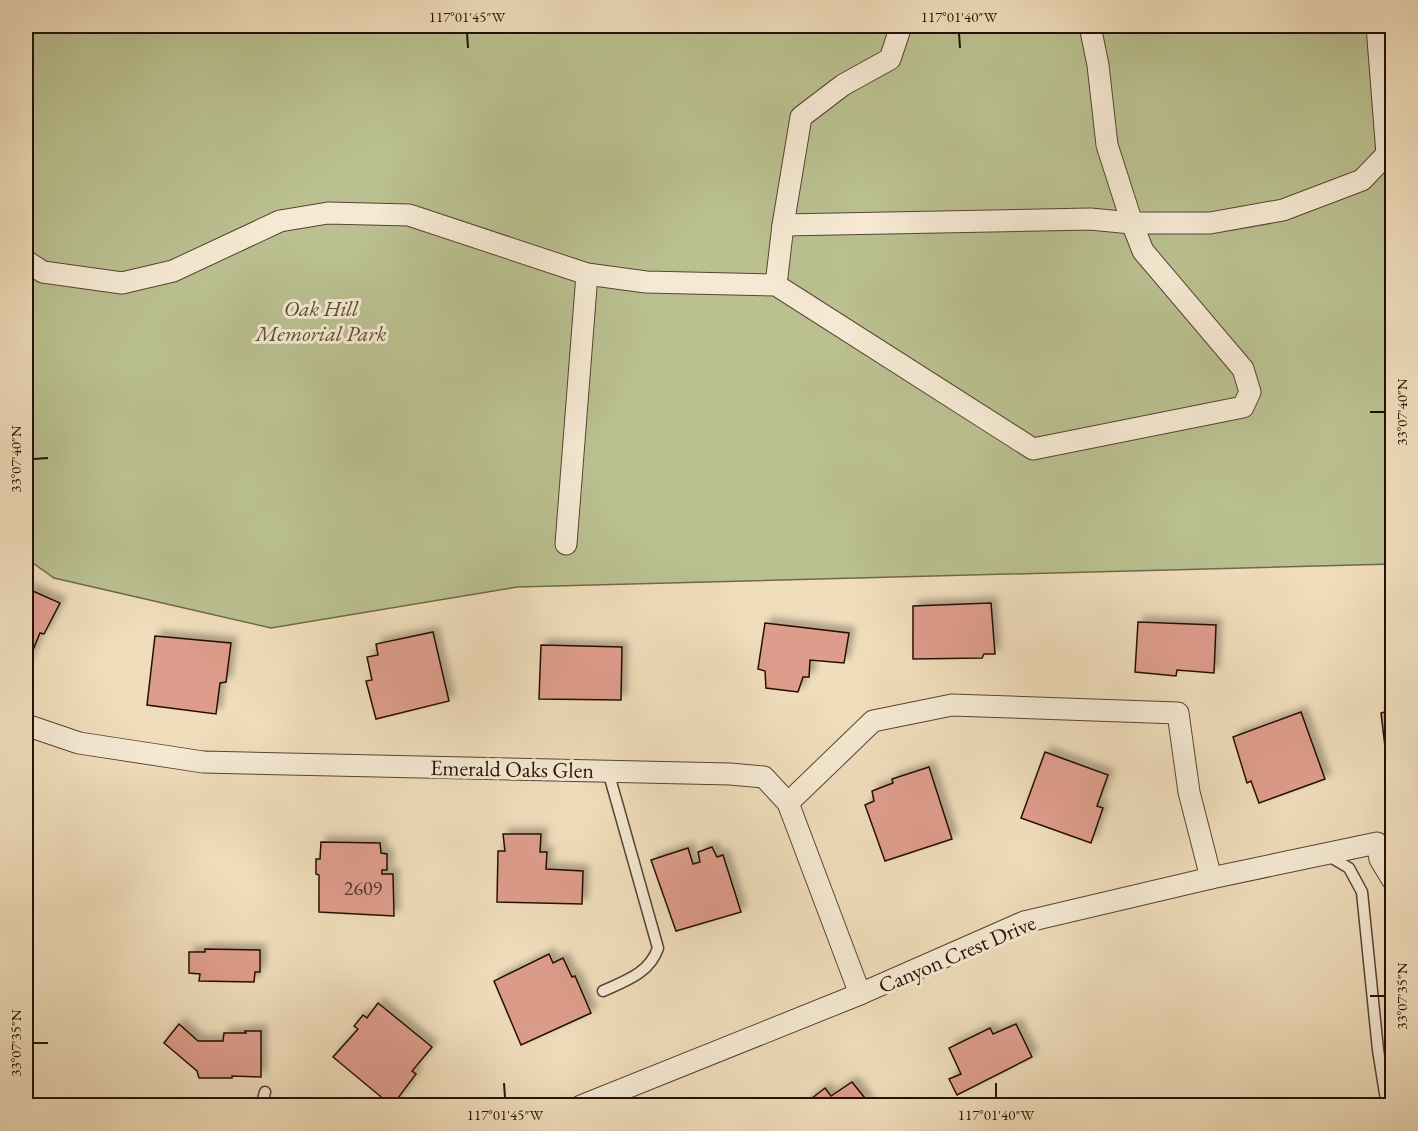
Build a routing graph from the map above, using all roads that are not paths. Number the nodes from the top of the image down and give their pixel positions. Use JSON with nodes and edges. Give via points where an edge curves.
{"nodes":[{"id":1,"x":901,"y":26,"type":"edge"},
{"id":2,"x":1090,"y":26,"type":"edge"},
{"id":3,"x":1377,"y":26,"type":"edge"},
{"id":4,"x":1132,"y":223,"type":"junction"},
{"id":5,"x":783,"y":225,"type":"junction"},
{"id":6,"x":26,"y":261,"type":"edge"},
{"id":7,"x":587,"y":274,"type":"junction"},
{"id":8,"x":776,"y":285,"type":"junction"},
{"id":9,"x":566,"y":544,"type":"dead end"},
{"id":10,"x":26,"y":724,"type":"edge"},
{"id":11,"x":608,"y":771,"type":"junction"},
{"id":12,"x":788,"y":803,"type":"junction"},
{"id":13,"x":1385,"y":841,"type":"edge"},
{"id":14,"x":1324,"y":854,"type":"junction"},
{"id":15,"x":1211,"y":878,"type":"junction"},
{"id":16,"x":1392,"y":879,"type":"edge"},
{"id":17,"x":603,"y":991,"type":"dead end"},
{"id":18,"x":860,"y":994,"type":"junction"},
{"id":19,"x":265,"y":1092,"type":"dead end"},
{"id":20,"x":261,"y":1106,"type":"edge"},
{"id":21,"x":581,"y":1106,"type":"edge"},
{"id":22,"x":1387,"y":1106,"type":"edge"}],
"edges":[{"from":1,"to":5,"type":"street","via":[[890,59],[843,85],[801,117]]},
{"from":2,"to":4,"type":"street","via":[[1107,145]]},
{"from":3,"to":4,"type":"street","via":[[1387,154],[1362,180],[1283,210],[1210,223]]},
{"from":4,"to":5,"type":"street","via":[[1090,219]]},
{"from":4,"to":8,"type":"street","via":[[1143,251],[1243,369],[1250,392],[1243,407],[1033,449]]},
{"from":5,"to":8,"type":"street"},
{"from":6,"to":7,"type":"street","via":[[44,272],[122,283],[173,271],[280,221],[328,213],[409,215]]},
{"from":7,"to":8,"type":"street","via":[[646,282]]},
{"from":7,"to":9,"type":"street"},
{"from":10,"to":11,"type":"street","name":"Emerald Oaks Glen","via":[[79,743],[203,762]]},
{"from":11,"to":12,"type":"street","name":"Emerald Oaks Glen","via":[[764,777]]},
{"from":11,"to":17,"type":"lane","via":[[658,948],[640,974]]},
{"from":12,"to":15,"type":"street","via":[[873,721],[952,705],[1178,713],[1189,792]]},
{"from":12,"to":18,"type":"street","name":"Emerald Oaks Glen"},
{"from":13,"to":14,"type":"street","name":"Canyon Crest Drive"},
{"from":13,"to":16,"type":"street","name":"Canyon Crest Drive","via":[[1380,859]]},
{"from":14,"to":15,"type":"street","name":"Canyon Crest Drive"},
{"from":14,"to":22,"type":"lane","via":[[1349,868],[1362,892]]},
{"from":15,"to":18,"type":"street","name":"Canyon Crest Drive","via":[[1024,922]]},
{"from":18,"to":21,"type":"street","name":"Canyon Crest Drive"},
{"from":19,"to":20,"type":"lane"}]}
